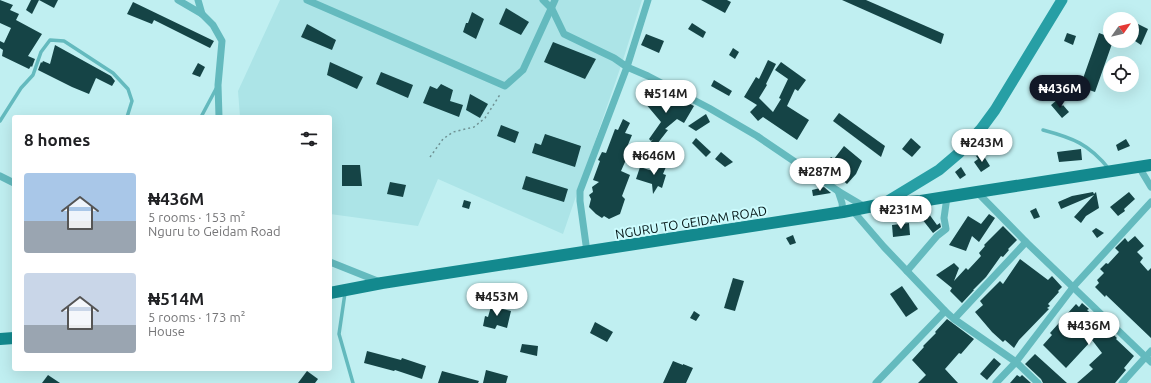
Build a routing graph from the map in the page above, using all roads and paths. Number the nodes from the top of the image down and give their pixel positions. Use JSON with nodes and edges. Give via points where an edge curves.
{"nodes":[{"id":1,"x":178,"y":0,"type":"edge"},
{"id":2,"x":198,"y":0,"type":"edge"},
{"id":3,"x":307,"y":0,"type":"edge"},
{"id":4,"x":543,"y":0,"type":"edge"},
{"id":5,"x":555,"y":0,"type":"edge"},
{"id":6,"x":648,"y":0,"type":"edge"},
{"id":7,"x":1062,"y":0,"type":"edge"},
{"id":8,"x":552,"y":9,"type":"junction"},
{"id":9,"x":202,"y":14,"type":"junction"},
{"id":10,"x":627,"y":67,"type":"junction"},
{"id":11,"x":218,"y":85,"type":"junction"},
{"id":12,"x":504,"y":86,"type":"junction"},
{"id":13,"x":128,"y":115,"type":"edge"},
{"id":14,"x":202,"y":115,"type":"edge"},
{"id":15,"x":220,"y":115,"type":"edge"},
{"id":16,"x":0,"y":121,"type":"edge"},
{"id":17,"x":1043,"y":130,"type":"dead end"},
{"id":18,"x":430,"y":157,"type":"dead end"},
{"id":19,"x":1145,"y":166,"type":"edge"},
{"id":20,"x":1110,"y":171,"type":"junction"},
{"id":21,"x":0,"y":176,"type":"edge"},
{"id":22,"x":12,"y":182,"type":"edge"},
{"id":23,"x":1151,"y":187,"type":"edge"},
{"id":24,"x":838,"y":191,"type":"junction"},
{"id":25,"x":977,"y":192,"type":"junction"},
{"id":26,"x":947,"y":197,"type":"junction"},
{"id":27,"x":1151,"y":202,"type":"edge"},
{"id":28,"x":883,"y":204,"type":"junction"},
{"id":29,"x":867,"y":208,"type":"junction"},
{"id":30,"x":848,"y":211,"type":"junction"},
{"id":31,"x":1026,"y":242,"type":"junction"},
{"id":32,"x":587,"y":252,"type":"junction"},
{"id":33,"x":332,"y":263,"type":"edge"},
{"id":34,"x":907,"y":271,"type":"junction"},
{"id":35,"x":382,"y":283,"type":"junction"},
{"id":36,"x":1074,"y":286,"type":"junction"},
{"id":37,"x":345,"y":290,"type":"junction"},
{"id":38,"x":332,"y":293,"type":"edge"},
{"id":39,"x":944,"y":311,"type":"junction"},
{"id":40,"x":954,"y":319,"type":"junction"},
{"id":41,"x":12,"y":338,"type":"edge"},
{"id":42,"x":0,"y":339,"type":"edge"},
{"id":43,"x":1149,"y":357,"type":"edge"},
{"id":44,"x":1016,"y":362,"type":"junction"},
{"id":45,"x":353,"y":383,"type":"edge"},
{"id":46,"x":876,"y":383,"type":"edge"},
{"id":47,"x":996,"y":383,"type":"edge"},
{"id":48,"x":1038,"y":383,"type":"edge"},
{"id":49,"x":1122,"y":383,"type":"edge"}],
"edges":[{"from":1,"to":9,"type":"street"},
{"from":2,"to":9,"type":"street"},
{"from":3,"to":12,"type":"street"},
{"from":4,"to":8,"type":"street"},
{"from":5,"to":8,"type":"street"},
{"from":6,"to":10,"type":"street"},
{"from":7,"to":28,"type":"main road","via":[[981,129],[939,170]]},
{"from":8,"to":10,"type":"street","via":[[564,34]]},
{"from":8,"to":12,"type":"street","via":[[523,70]]},
{"from":9,"to":11,"type":"street","via":[[213,25],[222,41]]},
{"from":10,"to":24,"type":"street","via":[[709,108],[757,136]]},
{"from":10,"to":32,"type":"street","via":[[580,191]]},
{"from":11,"to":14,"type":"lane"},
{"from":11,"to":15,"type":"street"},
{"from":12,"to":18,"type":"path","via":[[485,118],[474,126],[453,132],[443,139]]},
{"from":13,"to":16,"type":"lane","via":[[132,101],[128,89],[113,73],[64,41],[50,40],[41,52],[33,75],[21,88]]},
{"from":17,"to":20,"type":"lane","via":[[1068,137],[1086,146]]},
{"from":19,"to":20,"type":"main road","name":"NGURU TO GEIDAM ROAD"},
{"from":19,"to":23,"type":"street"},
{"from":20,"to":25,"type":"main road","name":"NGURU TO GEIDAM ROAD"},
{"from":21,"to":22,"type":"street"},
{"from":24,"to":29,"type":"street"},
{"from":24,"to":30,"type":"street"},
{"from":25,"to":26,"type":"main road","name":"NGURU TO GEIDAM ROAD"},
{"from":25,"to":31,"type":"street"},
{"from":26,"to":28,"type":"main road","name":"NGURU TO GEIDAM ROAD"},
{"from":26,"to":34,"type":"street","via":[[944,218],[946,229]]},
{"from":27,"to":36,"type":"street"},
{"from":28,"to":29,"type":"main road","name":"NGURU TO GEIDAM ROAD"},
{"from":29,"to":30,"type":"main road","name":"NGURU TO GEIDAM ROAD"},
{"from":30,"to":32,"type":"main road","name":"NGURU TO GEIDAM ROAD"},
{"from":30,"to":34,"type":"street"},
{"from":31,"to":36,"type":"street"},
{"from":31,"to":40,"type":"street"},
{"from":32,"to":35,"type":"main road","name":"NGURU TO GEIDAM ROAD"},
{"from":33,"to":35,"type":"street"},
{"from":34,"to":39,"type":"street"},
{"from":35,"to":37,"type":"main road","name":"NGURU TO GEIDAM ROAD"},
{"from":36,"to":43,"type":"street"},
{"from":36,"to":44,"type":"street"},
{"from":37,"to":38,"type":"main road","name":"NGURU TO GEIDAM ROAD"},
{"from":37,"to":45,"type":"lane","via":[[339,334]]},
{"from":39,"to":40,"type":"street"},
{"from":39,"to":46,"type":"street"},
{"from":40,"to":44,"type":"street"},
{"from":41,"to":42,"type":"main road"},
{"from":43,"to":49,"type":"street"},
{"from":44,"to":47,"type":"street"},
{"from":44,"to":48,"type":"street"}]}
